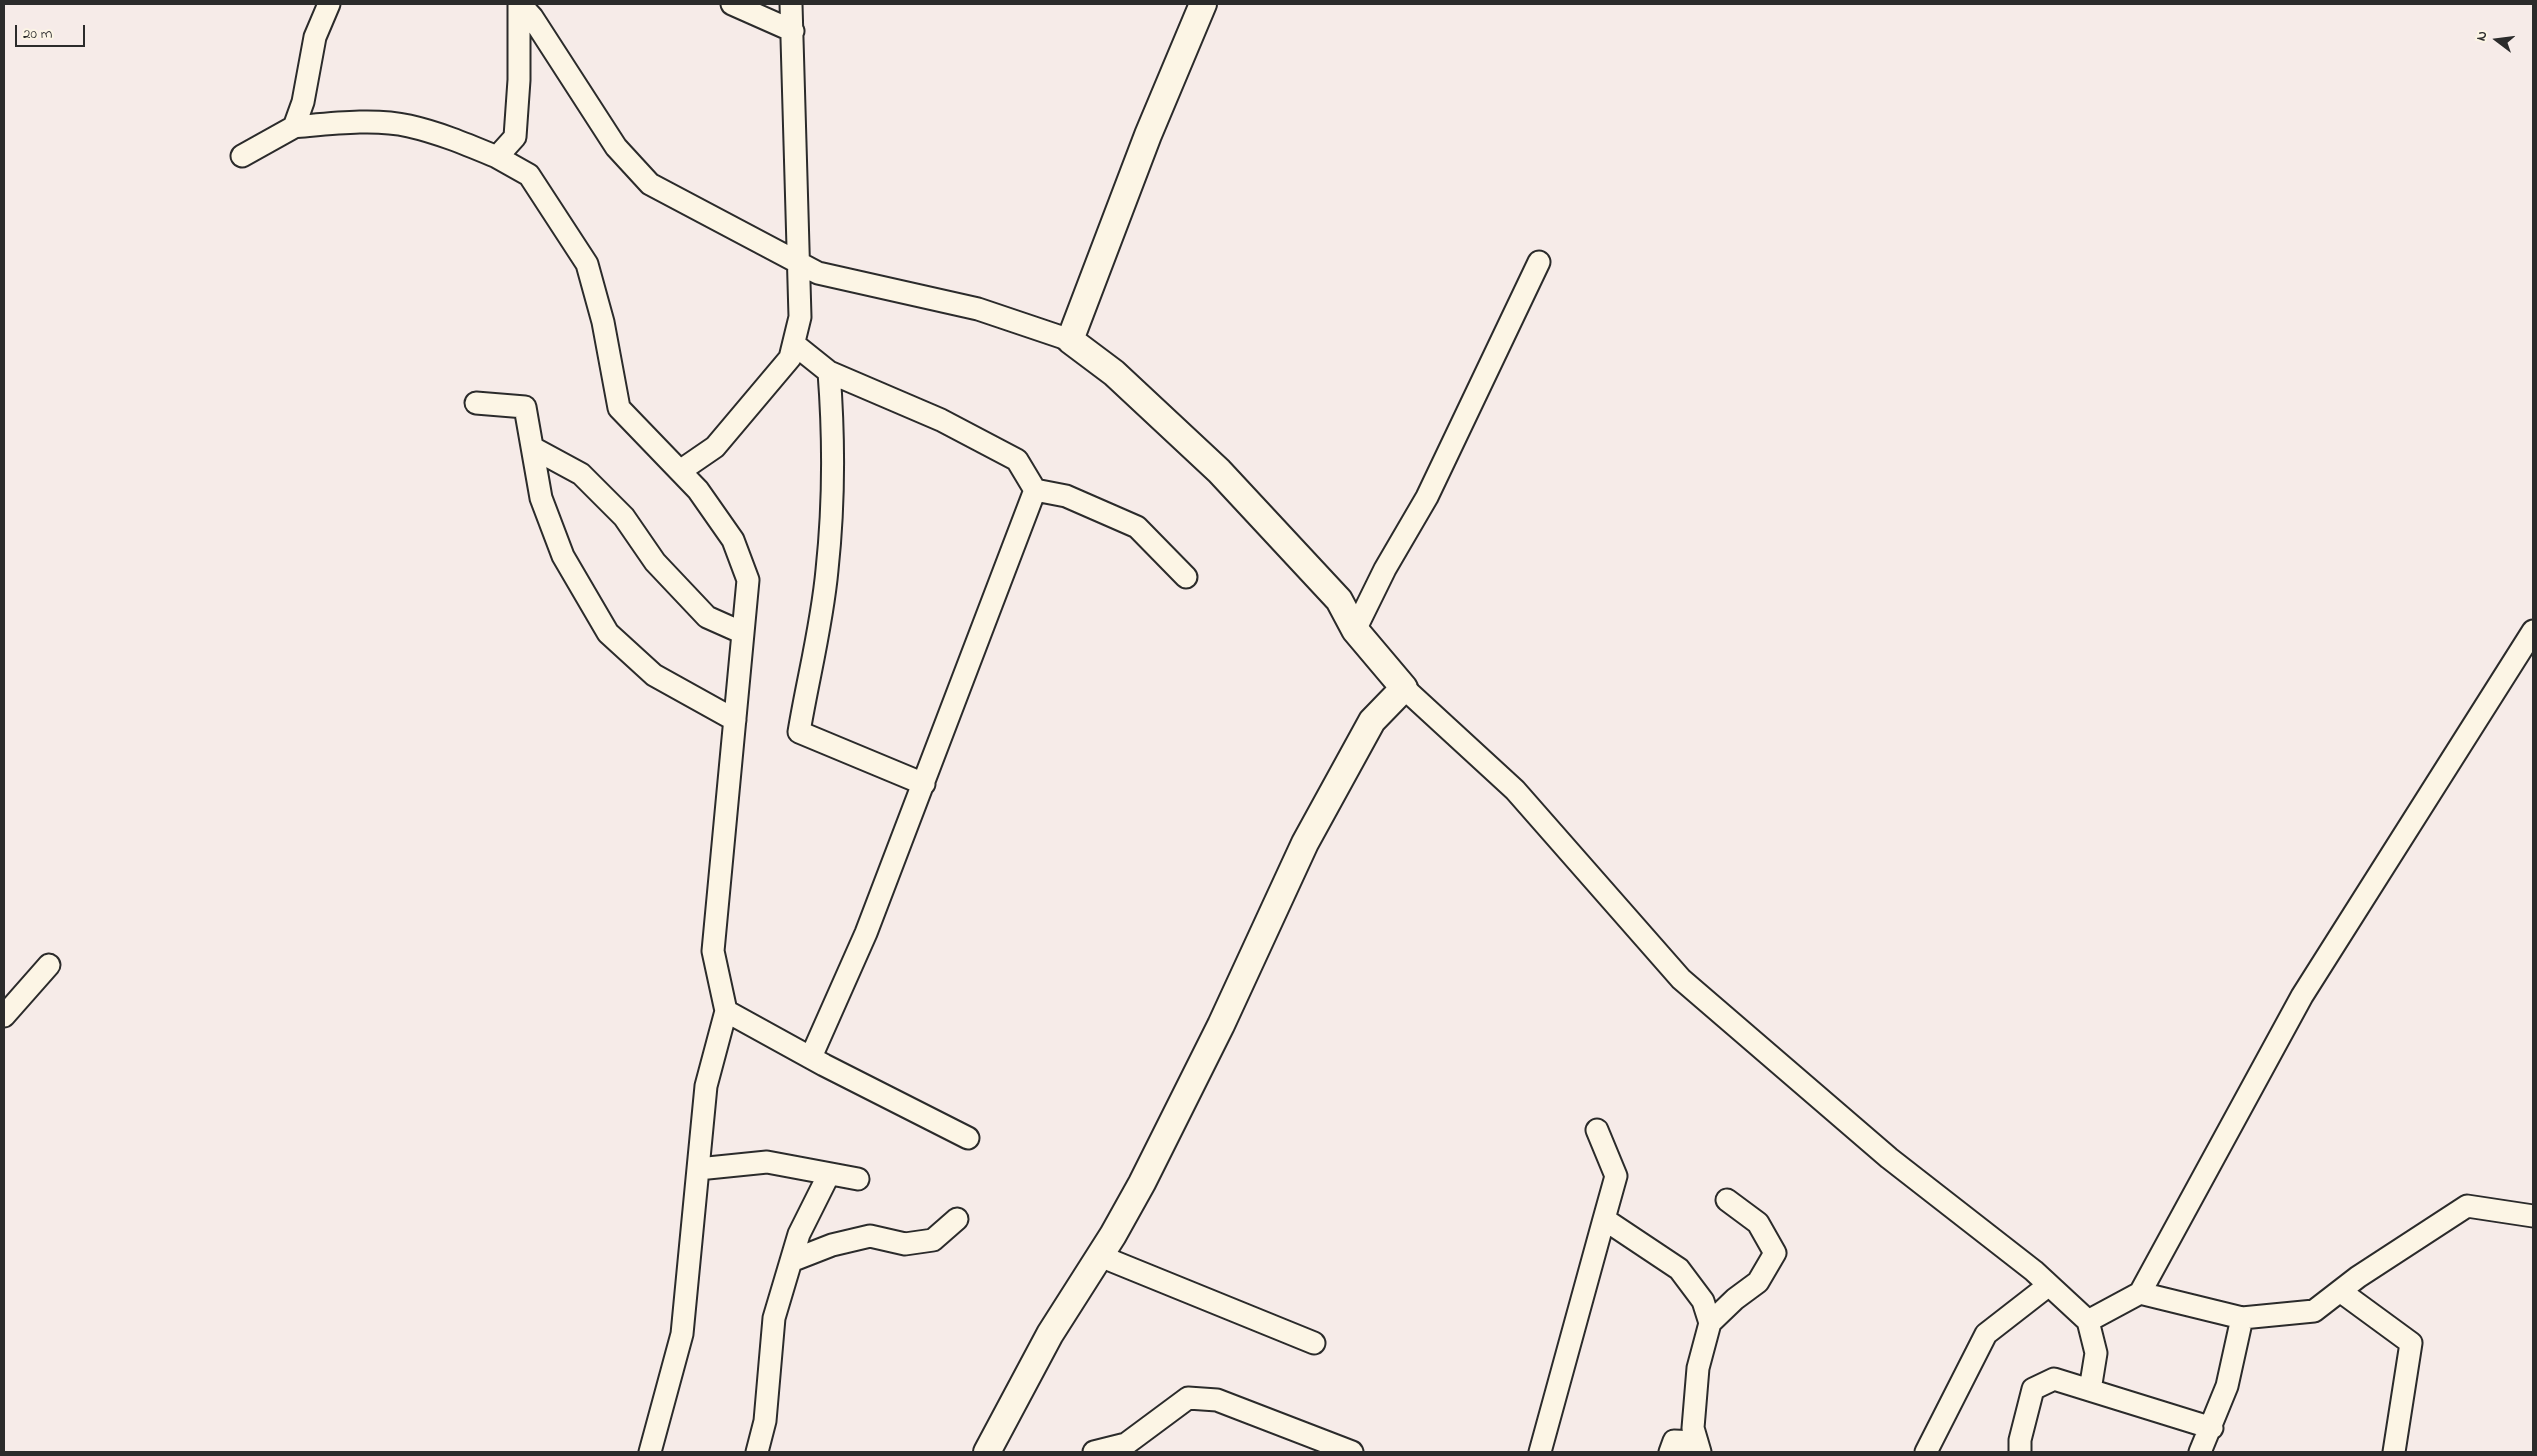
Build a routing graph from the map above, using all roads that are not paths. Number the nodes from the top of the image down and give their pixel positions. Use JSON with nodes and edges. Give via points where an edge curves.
{"nodes":[{"id":1,"x":329,"y":4,"type":"edge"},
{"id":2,"x":520,"y":4,"type":"edge"},
{"id":3,"x":732,"y":4,"type":"edge"},
{"id":4,"x":791,"y":4,"type":"edge"},
{"id":5,"x":1203,"y":4,"type":"edge"},
{"id":6,"x":793,"y":31,"type":"junction"},
{"id":7,"x":294,"y":128,"type":"junction"},
{"id":8,"x":242,"y":156,"type":"dead end"},
{"id":9,"x":497,"y":157,"type":"junction"},
{"id":10,"x":798,"y":262,"type":"junction"},
{"id":11,"x":1539,"y":262,"type":"dead end"},
{"id":12,"x":1070,"y":340,"type":"junction"},
{"id":13,"x":794,"y":344,"type":"junction"},
{"id":14,"x":829,"y":372,"type":"junction"},
{"id":15,"x":476,"y":403,"type":"dead end"},
{"id":16,"x":533,"y":448,"type":"junction"},
{"id":17,"x":680,"y":471,"type":"junction"},
{"id":18,"x":1035,"y":490,"type":"junction"},
{"id":19,"x":1186,"y":577,"type":"dead end"},
{"id":20,"x":1355,"y":630,"type":"junction"},
{"id":21,"x":2533,"y":631,"type":"edge"},
{"id":22,"x":743,"y":633,"type":"junction"},
{"id":23,"x":1404,"y":688,"type":"junction"},
{"id":24,"x":735,"y":720,"type":"junction"},
{"id":25,"x":924,"y":784,"type":"junction"},
{"id":26,"x":49,"y":965,"type":"dead end"},
{"id":27,"x":726,"y":1011,"type":"junction"},
{"id":28,"x":4,"y":1016,"type":"edge"},
{"id":29,"x":811,"y":1057,"type":"junction"},
{"id":30,"x":1597,"y":1130,"type":"dead end"},
{"id":31,"x":968,"y":1138,"type":"dead end"},
{"id":32,"x":698,"y":1169,"type":"junction"},
{"id":33,"x":829,"y":1174,"type":"junction"},
{"id":34,"x":858,"y":1179,"type":"dead end"},
{"id":35,"x":1727,"y":1200,"type":"dead end"},
{"id":36,"x":2533,"y":1216,"type":"edge"},
{"id":37,"x":958,"y":1219,"type":"dead end"},
{"id":38,"x":1604,"y":1219,"type":"junction"},
{"id":39,"x":1100,"y":1256,"type":"junction"},
{"id":40,"x":791,"y":1261,"type":"junction"},
{"id":41,"x":2049,"y":1285,"type":"junction"},
{"id":42,"x":2340,"y":1291,"type":"junction"},
{"id":43,"x":2140,"y":1294,"type":"junction"},
{"id":44,"x":2242,"y":1318,"type":"junction"},
{"id":45,"x":2088,"y":1321,"type":"junction"},
{"id":46,"x":1710,"y":1323,"type":"junction"},
{"id":47,"x":1314,"y":1343,"type":"dead end"},
{"id":48,"x":2090,"y":1390,"type":"junction"},
{"id":49,"x":2212,"y":1428,"type":"junction"},
{"id":50,"x":1133,"y":1445,"type":"edge"},
{"id":51,"x":1698,"y":1447,"type":"edge"},
{"id":52,"x":650,"y":1452,"type":"edge"},
{"id":53,"x":757,"y":1452,"type":"edge"},
{"id":54,"x":987,"y":1452,"type":"edge"},
{"id":55,"x":1094,"y":1452,"type":"edge"},
{"id":56,"x":1352,"y":1452,"type":"edge"},
{"id":57,"x":1540,"y":1452,"type":"edge"},
{"id":58,"x":1670,"y":1452,"type":"edge"},
{"id":59,"x":1926,"y":1452,"type":"edge"},
{"id":60,"x":2020,"y":1452,"type":"edge"},
{"id":61,"x":2200,"y":1452,"type":"edge"},
{"id":62,"x":2394,"y":1452,"type":"edge"}],
"edges":[{"from":1,"to":7,"type":"street","via":[[314,37],[303,102]]},
{"from":2,"to":9,"type":"street","via":[[515,137]]},
{"from":2,"to":10,"type":"street","via":[[532,17],[616,147],[650,184]]},
{"from":3,"to":6,"type":"street"},
{"from":4,"to":6,"type":"street"},
{"from":5,"to":12,"type":"street","via":[[1148,135]]},
{"from":6,"to":10,"type":"street"},
{"from":7,"to":8,"type":"street"},
{"from":7,"to":9,"type":"street","via":[[346,122],[408,126],[457,140]]},
{"from":9,"to":17,"type":"street","via":[[529,175],[587,264],[603,322],[619,408]]},
{"from":10,"to":12,"type":"street","via":[[818,273],[978,309]]},
{"from":10,"to":13,"type":"street","via":[[800,317]]},
{"from":11,"to":20,"type":"street","via":[[1427,497],[1385,569]]},
{"from":12,"to":20,"type":"street","via":[[1114,373],[1219,472],[1339,600]]},
{"from":13,"to":14,"type":"street"},
{"from":13,"to":17,"type":"street","via":[[790,358],[715,447]]},
{"from":14,"to":18,"type":"street","via":[[941,420],[1017,460]]},
{"from":14,"to":25,"type":"street","via":[[832,409],[828,570],[799,732]]},
{"from":15,"to":16,"type":"street","via":[[526,407]]},
{"from":16,"to":22,"type":"street","via":[[581,474],[624,517],[655,562],[707,617]]},
{"from":16,"to":24,"type":"street","via":[[541,498],[563,556],[608,633],[654,675]]},
{"from":17,"to":22,"type":"street","via":[[698,490],[733,540],[748,580]]},
{"from":18,"to":19,"type":"street","via":[[1066,496],[1137,527]]},
{"from":18,"to":25,"type":"street"},
{"from":20,"to":23,"type":"street"},
{"from":21,"to":43,"type":"street","via":[[2302,996]]},
{"from":22,"to":24,"type":"street"},
{"from":23,"to":39,"type":"street","via":[[1372,721],[1305,843],[1221,1025],[1142,1183]]},
{"from":23,"to":41,"type":"street","via":[[1515,790],[1681,978],[1889,1158]]},
{"from":24,"to":27,"type":"street","via":[[712,952]]},
{"from":25,"to":29,"type":"street","via":[[866,933]]},
{"from":26,"to":28,"type":"street"},
{"from":27,"to":29,"type":"street"},
{"from":27,"to":32,"type":"street","via":[[706,1086]]},
{"from":29,"to":31,"type":"street"},
{"from":30,"to":38,"type":"street","via":[[1616,1176]]},
{"from":32,"to":33,"type":"street","via":[[766,1162]]},
{"from":32,"to":52,"type":"street","via":[[682,1334]]},
{"from":33,"to":34,"type":"street"},
{"from":33,"to":40,"type":"street","via":[[799,1234]]},
{"from":35,"to":46,"type":"street","via":[[1758,1223],[1775,1254],[1758,1282]]},
{"from":36,"to":42,"type":"street","via":[[2467,1206]]},
{"from":37,"to":40,"type":"street","via":[[933,1240],[905,1244],[870,1236],[832,1245]]},
{"from":38,"to":46,"type":"street","via":[[1679,1269],[1703,1301]]},
{"from":38,"to":57,"type":"street"},
{"from":39,"to":47,"type":"street"},
{"from":39,"to":54,"type":"street","via":[[1050,1334]]},
{"from":40,"to":53,"type":"street","via":[[774,1318],[765,1421]]},
{"from":41,"to":45,"type":"street"},
{"from":41,"to":59,"type":"street","via":[[1986,1334]]},
{"from":42,"to":44,"type":"street","via":[[2314,1311]]},
{"from":42,"to":62,"type":"street","via":[[2411,1343]]},
{"from":43,"to":44,"type":"street"},
{"from":43,"to":45,"type":"street"},
{"from":44,"to":49,"type":"street","via":[[2227,1386]]},
{"from":45,"to":48,"type":"street","via":[[2096,1353]]},
{"from":46,"to":51,"type":"street","via":[[1698,1368],[1694,1428]]},
{"from":48,"to":49,"type":"street"},
{"from":48,"to":60,"type":"street","via":[[2054,1378],[2033,1389]]},
{"from":49,"to":61,"type":"street"},
{"from":50,"to":55,"type":"street"},
{"from":50,"to":56,"type":"street","via":[[1188,1398],[1217,1400]]},
{"from":51,"to":58,"type":"street","via":[[1674,1441]]}]}
